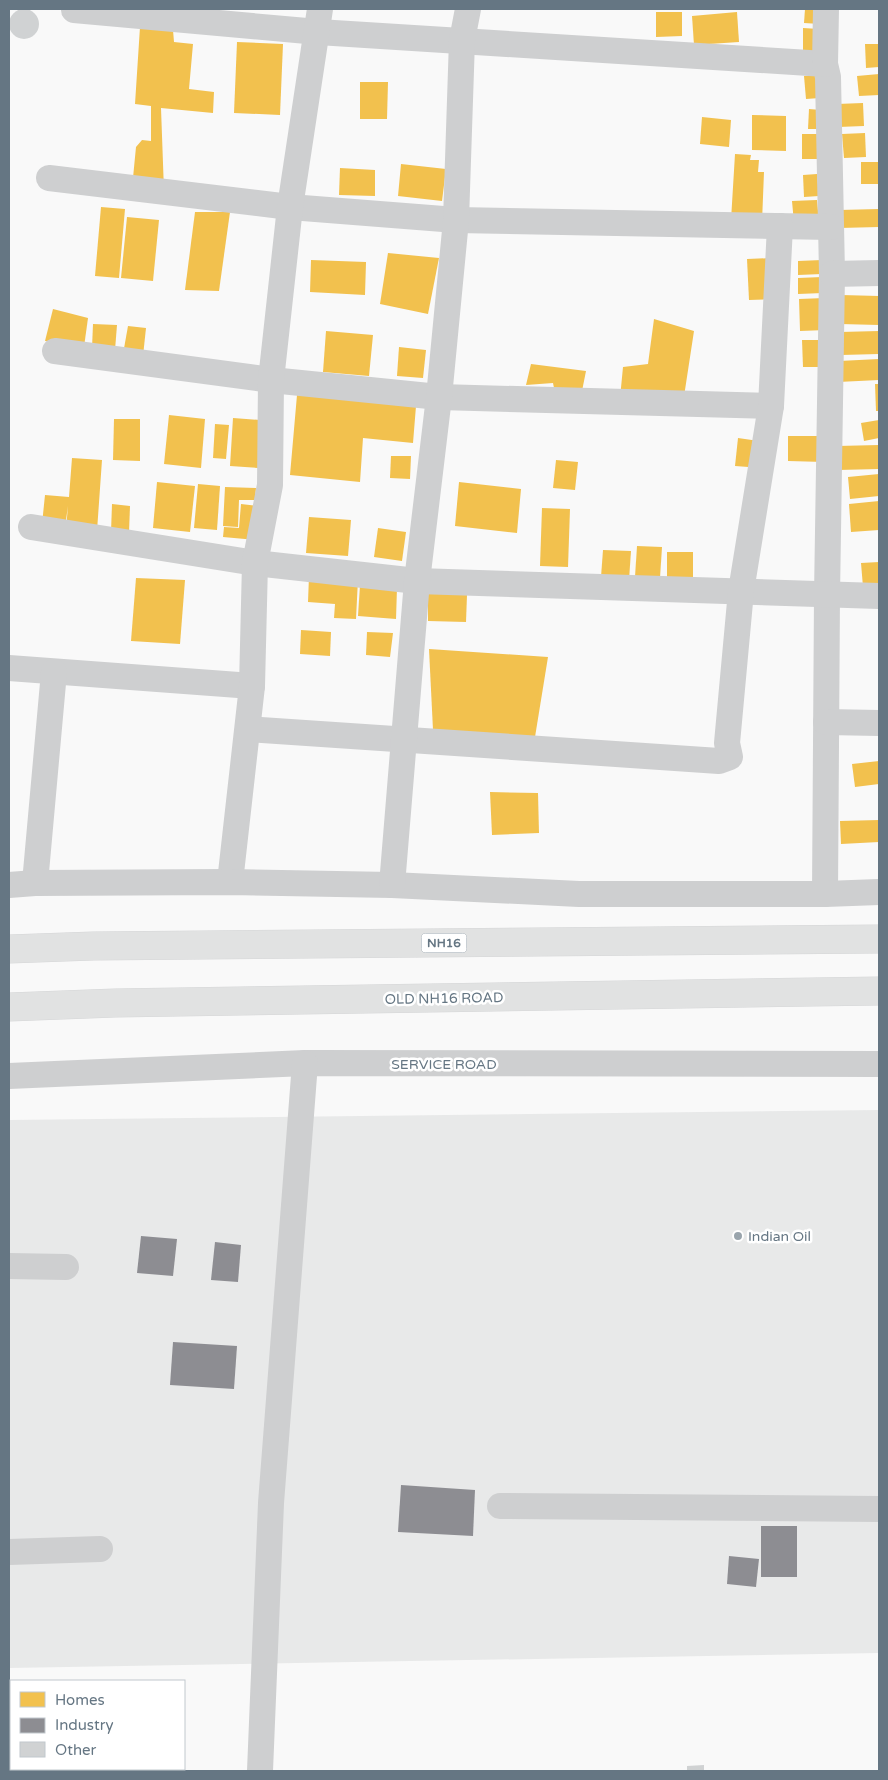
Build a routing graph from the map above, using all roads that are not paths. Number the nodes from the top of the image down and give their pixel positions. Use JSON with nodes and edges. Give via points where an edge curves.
{"nodes":[{"id":1,"x":468,"y":9,"type":"edge"},
{"id":2,"x":826,"y":9,"type":"edge"},
{"id":3,"x":74,"y":10,"type":"dead end"},
{"id":4,"x":319,"y":20,"type":"edge"},
{"id":5,"x":462,"y":40,"type":"junction"},
{"id":6,"x":825,"y":64,"type":"junction"},
{"id":7,"x":50,"y":178,"type":"dead end"},
{"id":8,"x":290,"y":207,"type":"junction"},
{"id":9,"x":456,"y":220,"type":"junction"},
{"id":10,"x":780,"y":226,"type":"junction"},
{"id":11,"x":831,"y":227,"type":"junction"},
{"id":12,"x":879,"y":273,"type":"edge"},
{"id":13,"x":832,"y":274,"type":"junction"},
{"id":14,"x":54,"y":351,"type":"dead end"},
{"id":15,"x":271,"y":380,"type":"junction"},
{"id":16,"x":439,"y":397,"type":"junction"},
{"id":17,"x":771,"y":406,"type":"junction"},
{"id":18,"x":31,"y":528,"type":"dead end"},
{"id":19,"x":255,"y":563,"type":"junction"},
{"id":20,"x":417,"y":581,"type":"junction"},
{"id":21,"x":741,"y":591,"type":"junction"},
{"id":22,"x":827,"y":596,"type":"junction"},
{"id":23,"x":879,"y":596,"type":"edge"},
{"id":24,"x":9,"y":668,"type":"edge"},
{"id":25,"x":54,"y":672,"type":"junction"},
{"id":26,"x":252,"y":686,"type":"junction"},
{"id":27,"x":826,"y":722,"type":"junction"},
{"id":28,"x":879,"y":723,"type":"edge"},
{"id":29,"x":248,"y":729,"type":"junction"},
{"id":30,"x":405,"y":740,"type":"junction"},
{"id":31,"x":230,"y":882,"type":"junction"},
{"id":32,"x":35,"y":883,"type":"junction"},
{"id":33,"x":392,"y":885,"type":"junction"},
{"id":34,"x":9,"y":886,"type":"edge"},
{"id":35,"x":879,"y":892,"type":"edge"},
{"id":36,"x":825,"y":894,"type":"junction"},
{"id":37,"x":879,"y":939,"type":"edge"},
{"id":38,"x":9,"y":949,"type":"edge"},
{"id":39,"x":879,"y":991,"type":"edge"},
{"id":40,"x":9,"y":1007,"type":"edge"},
{"id":41,"x":304,"y":1063,"type":"junction"},
{"id":42,"x":879,"y":1064,"type":"edge"},
{"id":43,"x":9,"y":1076,"type":"edge"},
{"id":44,"x":9,"y":1266,"type":"edge"},
{"id":45,"x":66,"y":1267,"type":"dead end"},
{"id":46,"x":500,"y":1506,"type":"dead end"},
{"id":47,"x":879,"y":1509,"type":"edge"},
{"id":48,"x":100,"y":1549,"type":"dead end"},
{"id":49,"x":9,"y":1552,"type":"edge"},
{"id":50,"x":260,"y":1771,"type":"edge"}],
"edges":[{"from":1,"to":5,"type":"street"},
{"from":2,"to":6,"type":"street"},
{"from":3,"to":4,"type":"street"},
{"from":4,"to":5,"type":"street"},
{"from":4,"to":8,"type":"street"},
{"from":5,"to":6,"type":"street"},
{"from":5,"to":9,"type":"street"},
{"from":6,"to":11,"type":"street","via":[[828,77]]},
{"from":7,"to":8,"type":"street"},
{"from":8,"to":9,"type":"street"},
{"from":8,"to":15,"type":"street"},
{"from":9,"to":10,"type":"street"},
{"from":9,"to":16,"type":"street"},
{"from":10,"to":11,"type":"street"},
{"from":10,"to":17,"type":"street"},
{"from":11,"to":13,"type":"street"},
{"from":12,"to":13,"type":"street"},
{"from":13,"to":22,"type":"street"},
{"from":14,"to":15,"type":"street"},
{"from":15,"to":16,"type":"street"},
{"from":15,"to":19,"type":"street","via":[[270,485]]},
{"from":16,"to":17,"type":"street"},
{"from":16,"to":20,"type":"street"},
{"from":17,"to":21,"type":"street"},
{"from":18,"to":19,"type":"street"},
{"from":19,"to":20,"type":"street"},
{"from":19,"to":26,"type":"street"},
{"from":20,"to":21,"type":"street"},
{"from":20,"to":30,"type":"street"},
{"from":21,"to":22,"type":"street"},
{"from":21,"to":30,"type":"street","via":[[726,743],[730,757],[719,761]]},
{"from":22,"to":23,"type":"street"},
{"from":22,"to":27,"type":"street"},
{"from":24,"to":25,"type":"street"},
{"from":25,"to":26,"type":"street"},
{"from":25,"to":32,"type":"street"},
{"from":26,"to":29,"type":"street"},
{"from":27,"to":28,"type":"street"},
{"from":27,"to":36,"type":"street"},
{"from":29,"to":30,"type":"street"},
{"from":29,"to":31,"type":"street"},
{"from":30,"to":33,"type":"street"},
{"from":31,"to":32,"type":"street"},
{"from":31,"to":33,"type":"street"},
{"from":32,"to":34,"type":"street"},
{"from":33,"to":36,"type":"street","via":[[579,894]]},
{"from":35,"to":36,"type":"street"},
{"from":37,"to":38,"type":"main road","number":"NH16"},
{"from":39,"to":40,"type":"main road","name":"OLD NH16 ROAD","via":[[125,1002]]},
{"from":41,"to":42,"type":"street","name":"SERVICE ROAD"},
{"from":41,"to":43,"type":"street","name":"SERVICE ROAD"},
{"from":41,"to":50,"type":"street","via":[[271,1503]]},
{"from":44,"to":45,"type":"street"},
{"from":46,"to":47,"type":"street"},
{"from":48,"to":49,"type":"street"}]}
